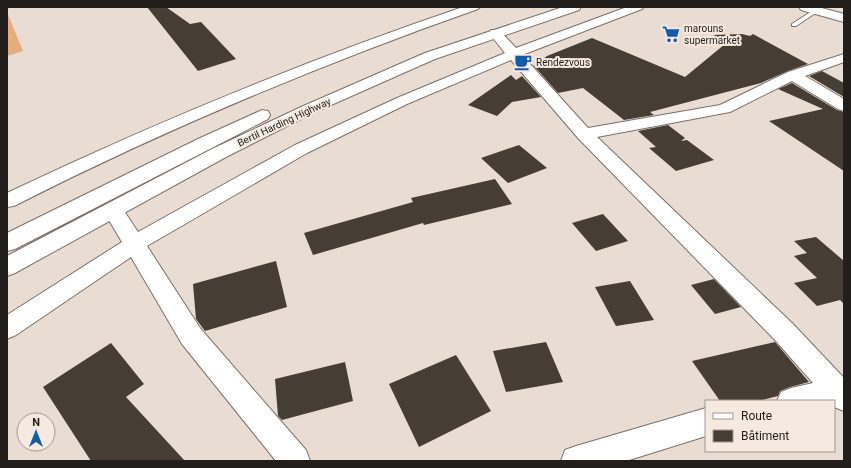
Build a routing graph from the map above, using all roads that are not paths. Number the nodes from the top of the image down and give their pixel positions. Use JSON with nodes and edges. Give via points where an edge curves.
{"nodes":[{"id":1,"x":474,"y":7,"type":"edge"},
{"id":2,"x":539,"y":7,"type":"edge"},
{"id":3,"x":575,"y":7,"type":"edge"},
{"id":4,"x":638,"y":7,"type":"edge"},
{"id":5,"x":811,"y":9,"type":"edge"},
{"id":6,"x":844,"y":18,"type":"edge"},
{"id":7,"x":794,"y":25,"type":"dead end"},
{"id":8,"x":495,"y":33,"type":"junction"},
{"id":9,"x":513,"y":54,"type":"junction"},
{"id":10,"x":844,"y":58,"type":"edge"},
{"id":11,"x":793,"y":76,"type":"junction"},
{"id":12,"x":844,"y":106,"type":"edge"},
{"id":13,"x":584,"y":134,"type":"junction"},
{"id":14,"x":7,"y":201,"type":"edge"},
{"id":15,"x":113,"y":210,"type":"junction"},
{"id":16,"x":7,"y":244,"type":"edge"},
{"id":17,"x":134,"y":244,"type":"junction"},
{"id":18,"x":7,"y":266,"type":"edge"},
{"id":19,"x":7,"y":328,"type":"edge"},
{"id":20,"x":841,"y":394,"type":"edge"},
{"id":21,"x":798,"y":400,"type":"edge"},
{"id":22,"x":705,"y":422,"type":"edge"},
{"id":23,"x":295,"y":461,"type":"edge"},
{"id":24,"x":576,"y":461,"type":"edge"}],
"edges":[{"from":1,"to":14,"type":"street","via":[[337,56],[190,115]]},
{"from":2,"to":16,"type":"main road","name":"Bertil Harding Highway","via":[[416,49],[293,101],[204,143]]},
{"from":3,"to":8,"type":"main road","name":"Bertil Harding Highway"},
{"from":4,"to":9,"type":"street"},
{"from":5,"to":6,"type":"main road"},
{"from":5,"to":7,"type":"lane"},
{"from":8,"to":9,"type":"street"},
{"from":8,"to":15,"type":"main road","name":"Bertil Harding Highway","via":[[430,56],[308,110],[219,153]]},
{"from":9,"to":13,"type":"street"},
{"from":9,"to":17,"type":"street","via":[[402,101],[301,149]]},
{"from":10,"to":11,"type":"street"},
{"from":11,"to":12,"type":"street"},
{"from":11,"to":13,"type":"street","via":[[724,109]]},
{"from":13,"to":20,"type":"street","via":[[784,332]]},
{"from":15,"to":17,"type":"street"},
{"from":15,"to":18,"type":"main road","name":"Bertil Harding Highway"},
{"from":17,"to":19,"type":"street"},
{"from":17,"to":23,"type":"street","via":[[191,336]]},
{"from":20,"to":21,"type":"street"},
{"from":22,"to":24,"type":"street"}]}
